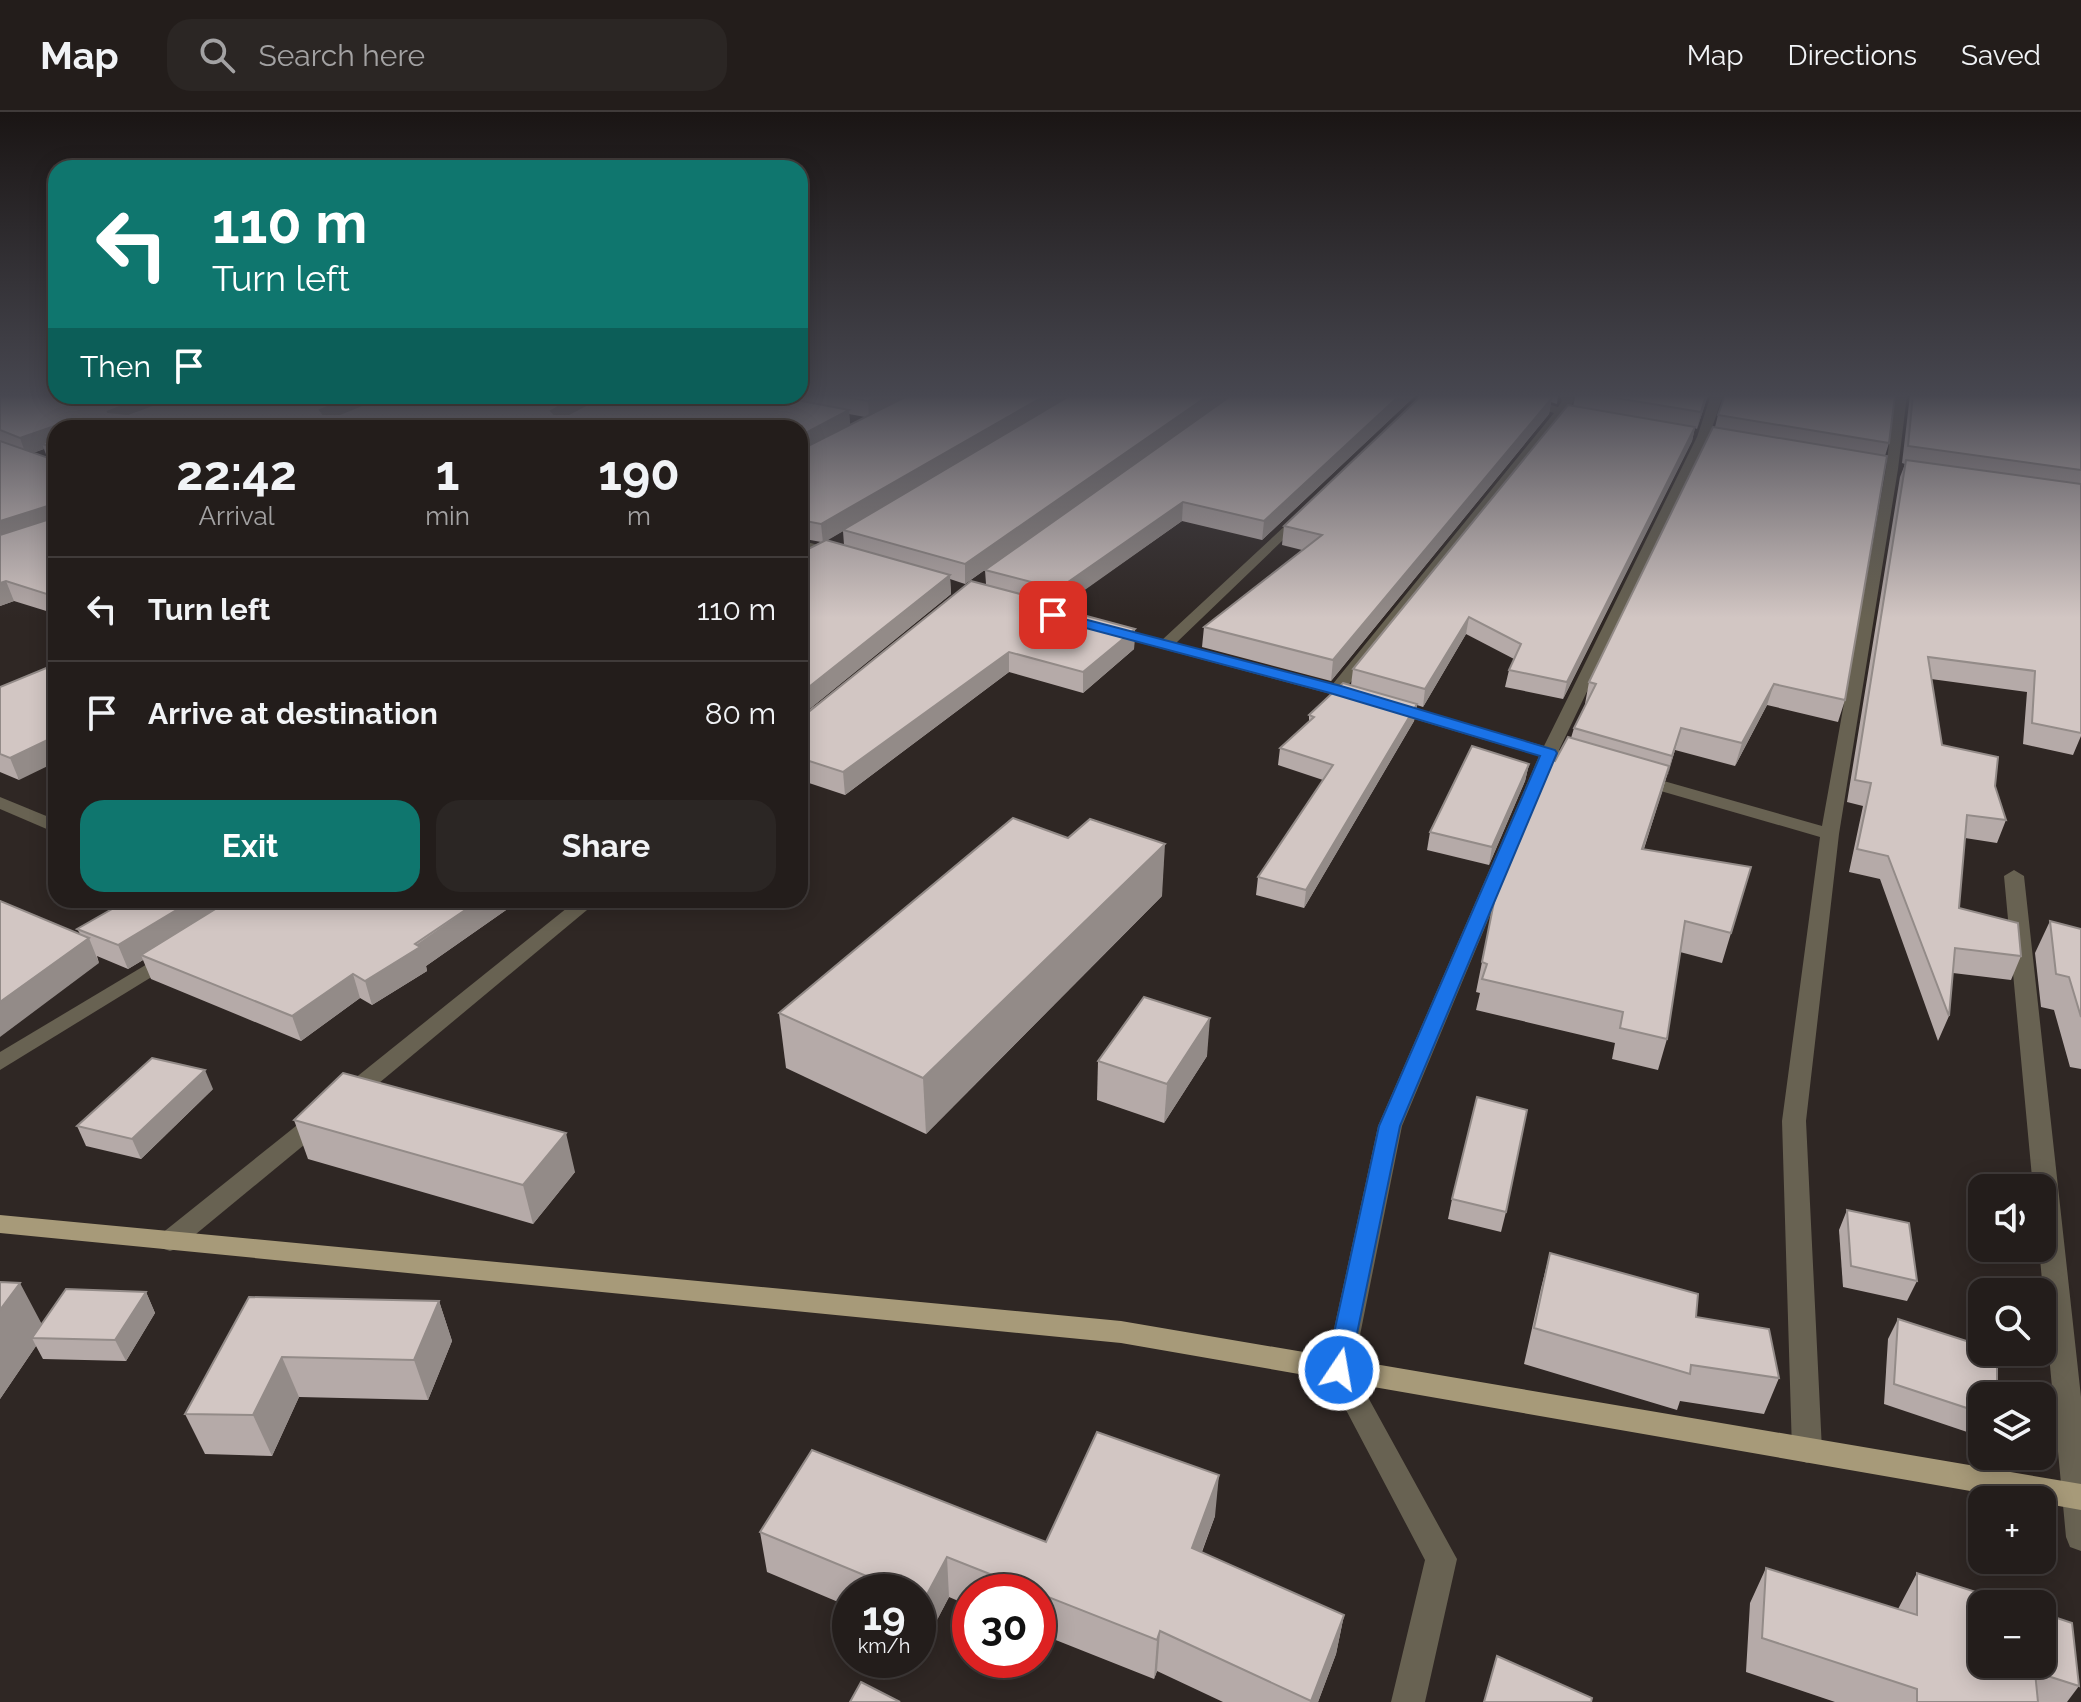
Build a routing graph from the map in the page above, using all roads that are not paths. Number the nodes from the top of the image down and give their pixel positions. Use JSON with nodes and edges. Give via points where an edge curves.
{"nodes":[{"id":1,"x":1515,"y":469,"type":"edge"},
{"id":2,"x":1688,"y":469,"type":"edge"},
{"id":3,"x":1892,"y":469,"type":"edge"},
{"id":4,"x":1313,"y":504,"type":"edge"},
{"id":5,"x":808,"y":546,"type":"edge"},
{"id":6,"x":854,"y":559,"type":"edge"},
{"id":7,"x":1089,"y":625,"type":"edge"},
{"id":8,"x":1165,"y":645,"type":"junction"},
{"id":9,"x":1336,"y":690,"type":"junction"},
{"id":10,"x":1549,"y":753,"type":"junction"},
{"id":11,"x":1579,"y":762,"type":"edge"},
{"id":12,"x":1623,"y":775,"type":"edge"},
{"id":13,"x":0,"y":802,"type":"edge"},
{"id":14,"x":48,"y":823,"type":"edge"},
{"id":15,"x":1830,"y":834,"type":"junction"},
{"id":16,"x":2014,"y":876,"type":"dead end"},
{"id":17,"x":579,"y":908,"type":"edge"},
{"id":18,"x":182,"y":949,"type":"edge"},
{"id":19,"x":0,"y":1062,"type":"edge"},
{"id":20,"x":0,"y":1224,"type":"edge"},
{"id":21,"x":170,"y":1241,"type":"junction"},
{"id":22,"x":1339,"y":1370,"type":"junction"},
{"id":23,"x":1807,"y":1450,"type":"junction"},
{"id":24,"x":2079,"y":1496,"type":"edge"},
{"id":25,"x":2081,"y":1537,"type":"edge"},
{"id":26,"x":1408,"y":1702,"type":"edge"}],
"edges":[{"from":1,"to":9,"type":"street"},
{"from":2,"to":10,"type":"street"},
{"from":3,"to":15,"type":"street"},
{"from":4,"to":8,"type":"street"},
{"from":5,"to":6,"type":"street"},
{"from":7,"to":8,"type":"street"},
{"from":8,"to":9,"type":"street"},
{"from":9,"to":10,"type":"street"},
{"from":10,"to":11,"type":"street"},
{"from":10,"to":22,"type":"street","via":[[1390,1126]]},
{"from":12,"to":15,"type":"street"},
{"from":13,"to":14,"type":"street"},
{"from":15,"to":23,"type":"street","via":[[1794,1121]]},
{"from":16,"to":24,"type":"street"},
{"from":17,"to":21,"type":"street"},
{"from":18,"to":19,"type":"street"},
{"from":20,"to":21,"type":"main road"},
{"from":21,"to":22,"type":"main road","via":[[1121,1332]]},
{"from":22,"to":23,"type":"main road"},
{"from":22,"to":26,"type":"street","via":[[1441,1559]]},
{"from":23,"to":24,"type":"main road"},
{"from":24,"to":25,"type":"street"}]}
